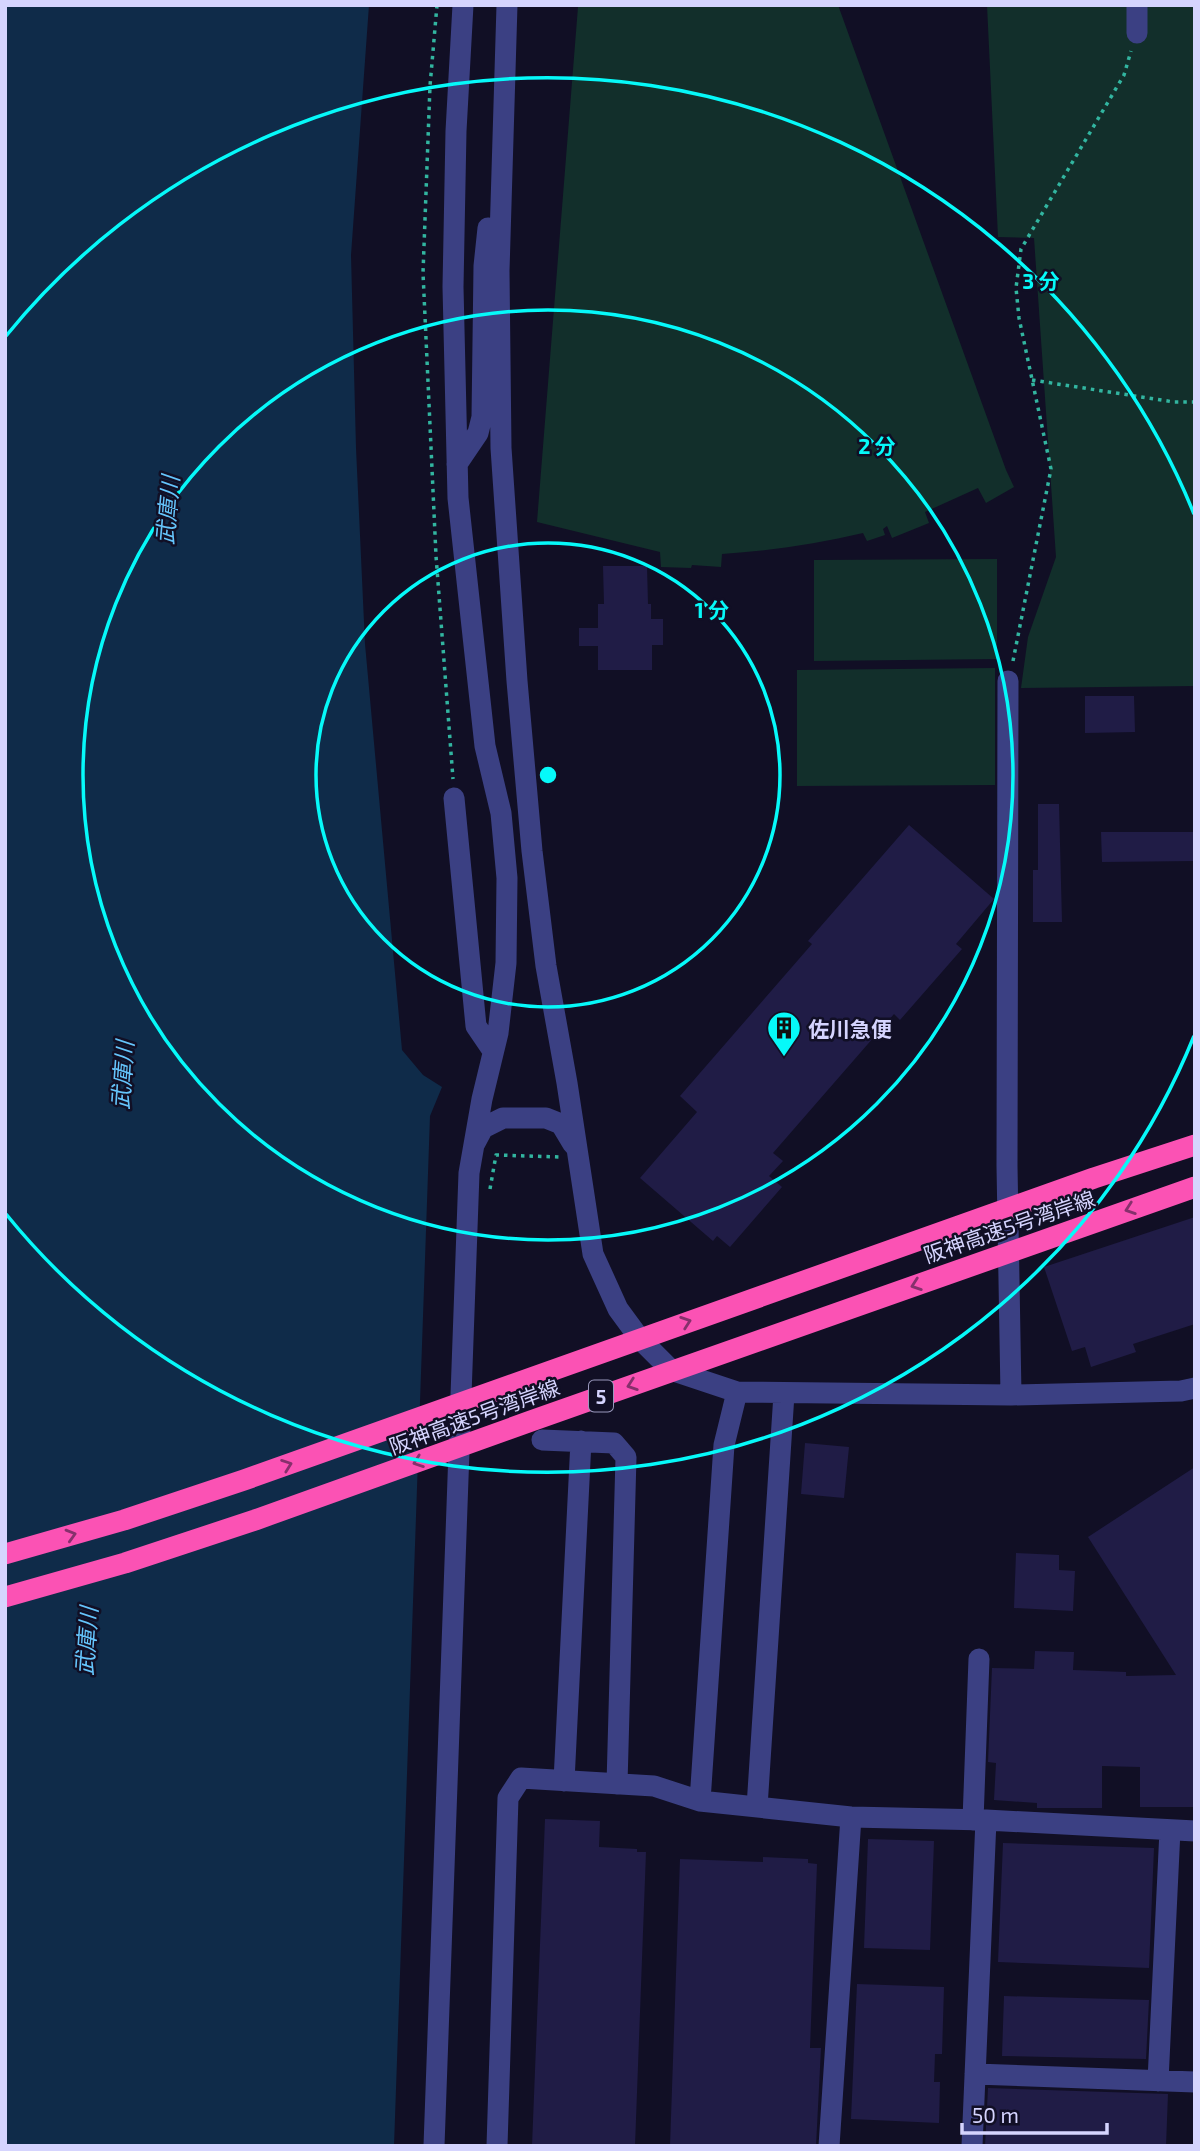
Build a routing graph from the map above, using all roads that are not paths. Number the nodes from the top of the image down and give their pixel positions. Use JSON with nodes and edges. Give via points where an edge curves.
{"nodes":[{"id":1,"x":463,"y":5,"type":"edge"},
{"id":2,"x":507,"y":5,"type":"edge"},
{"id":3,"x":1137,"y":5,"type":"edge"},
{"id":4,"x":1137,"y":33,"type":"road end"},
{"id":5,"x":502,"y":205,"type":"junction"},
{"id":6,"x":457,"y":464,"type":"junction"},
{"id":7,"x":1008,"y":681,"type":"road end"},
{"id":8,"x":454,"y":798,"type":"dead end"},
{"id":9,"x":494,"y":1051,"type":"junction"},
{"id":10,"x":1195,"y":1145,"type":"edge"},
{"id":11,"x":473,"y":1147,"type":"junction"},
{"id":12,"x":575,"y":1149,"type":"junction"},
{"id":13,"x":1195,"y":1187,"type":"edge"},
{"id":14,"x":1195,"y":1388,"type":"edge"},
{"id":15,"x":737,"y":1392,"type":"junction"},
{"id":16,"x":784,"y":1394,"type":"junction"},
{"id":17,"x":1011,"y":1395,"type":"junction"},
{"id":18,"x":542,"y":1440,"type":"dead end"},
{"id":19,"x":581,"y":1441,"type":"junction"},
{"id":20,"x":5,"y":1555,"type":"edge"},
{"id":21,"x":5,"y":1597,"type":"edge"},
{"id":22,"x":979,"y":1660,"type":"dead end"},
{"id":23,"x":564,"y":1781,"type":"junction"},
{"id":24,"x":617,"y":1784,"type":"junction"},
{"id":25,"x":700,"y":1801,"type":"junction"},
{"id":26,"x":757,"y":1807,"type":"junction"},
{"id":27,"x":851,"y":1817,"type":"junction"},
{"id":28,"x":980,"y":1820,"type":"junction"},
{"id":29,"x":1170,"y":1830,"type":"junction"},
{"id":30,"x":1195,"y":1830,"type":"edge"},
{"id":31,"x":975,"y":2074,"type":"junction"},
{"id":32,"x":1158,"y":2081,"type":"junction"},
{"id":33,"x":1195,"y":2082,"type":"edge"},
{"id":34,"x":434,"y":2146,"type":"edge"},
{"id":35,"x":497,"y":2146,"type":"edge"},
{"id":36,"x":829,"y":2146,"type":"edge"},
{"id":37,"x":972,"y":2146,"type":"edge"}],
"edges":[{"from":1,"to":6,"type":"street","via":[[453,287]]},
{"from":2,"to":5,"type":"street"},
{"from":3,"to":4,"type":"street"},
{"from":5,"to":6,"type":"street","via":[[488,229],[484,266],[481,417],[478,433]]},
{"from":5,"to":12,"type":"street","via":[[501,448],[517,681],[546,967]]},
{"from":6,"to":9,"type":"street","via":[[474,656],[485,746],[501,813],[507,878],[506,962]]},
{"from":7,"to":17,"type":"street"},
{"from":8,"to":9,"type":"street","via":[[476,1026]]},
{"from":9,"to":11,"type":"street"},
{"from":20,"to":10,"type":"highway","name":"阪神高速5号湾岸線","number":"5","one_way":true,"bridge":true,"via":[[244,1480]]},
{"from":11,"to":12,"type":"street","via":[[483,1128],[503,1118],[546,1118],[561,1124]]},
{"from":11,"to":34,"type":"street"},
{"from":12,"to":15,"type":"street","via":[[593,1254],[618,1309],[639,1339],[671,1370]]},
{"from":13,"to":21,"type":"highway","name":"阪神高速5号湾岸線","number":"5","one_way":true,"bridge":true,"via":[[255,1520]]},
{"from":14,"to":17,"type":"street"},
{"from":15,"to":16,"type":"street"},
{"from":15,"to":25,"type":"street","via":[[724,1445]]},
{"from":16,"to":17,"type":"street"},
{"from":16,"to":26,"type":"street"},
{"from":18,"to":19,"type":"street"},
{"from":19,"to":23,"type":"street"},
{"from":19,"to":24,"type":"street","via":[[614,1443],[626,1457]]},
{"from":22,"to":28,"type":"street"},
{"from":23,"to":24,"type":"street"},
{"from":23,"to":35,"type":"street","via":[[521,1778],[508,1798]]},
{"from":24,"to":25,"type":"street","via":[[654,1786]]},
{"from":25,"to":26,"type":"street"},
{"from":26,"to":27,"type":"street"},
{"from":27,"to":28,"type":"street"},
{"from":27,"to":36,"type":"street"},
{"from":28,"to":29,"type":"street"},
{"from":28,"to":31,"type":"street"},
{"from":29,"to":30,"type":"street"},
{"from":29,"to":32,"type":"street"},
{"from":31,"to":32,"type":"street"},
{"from":31,"to":37,"type":"street"},
{"from":32,"to":33,"type":"street"}]}
